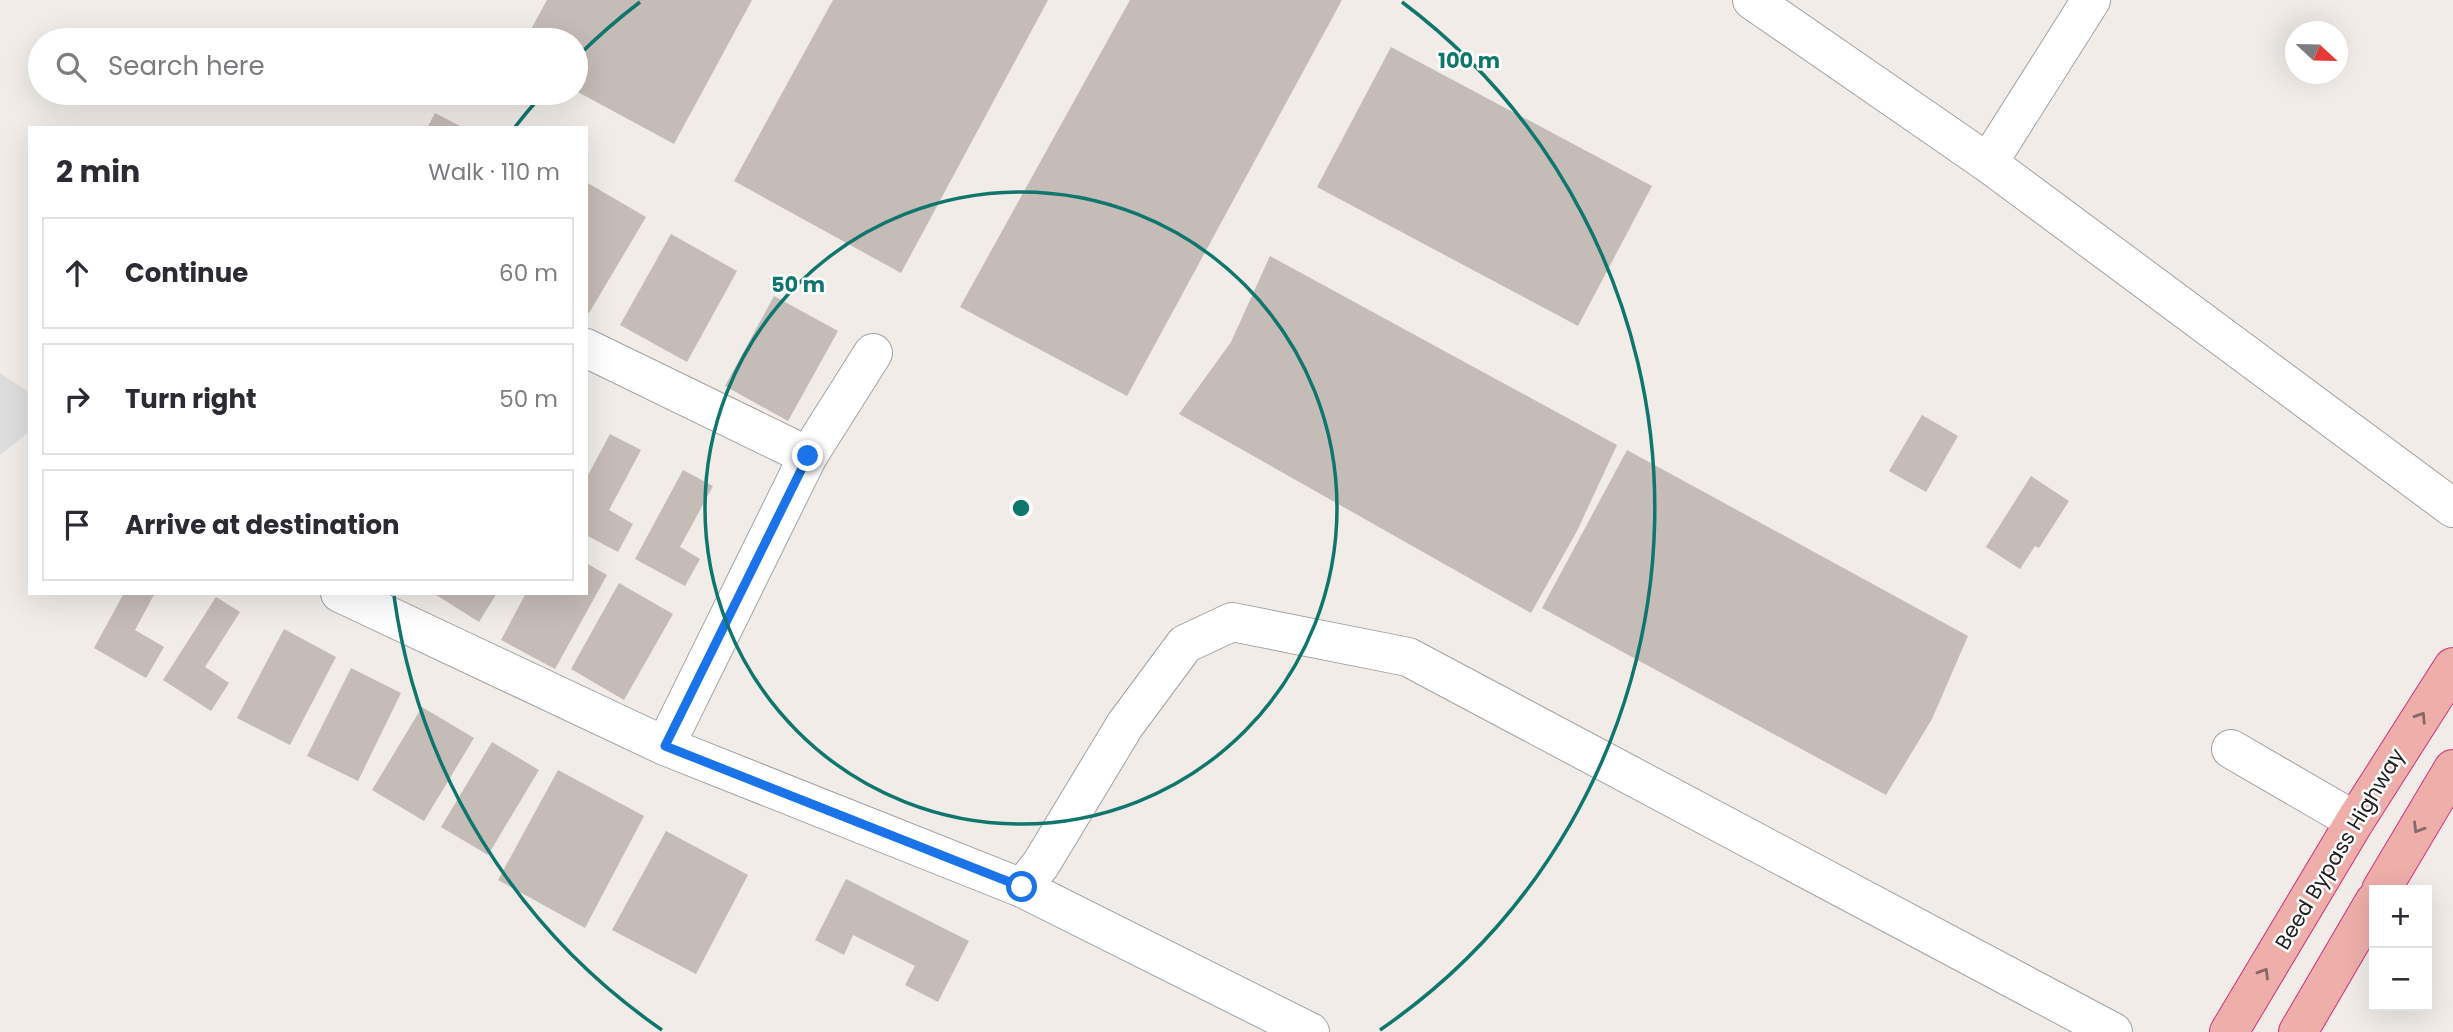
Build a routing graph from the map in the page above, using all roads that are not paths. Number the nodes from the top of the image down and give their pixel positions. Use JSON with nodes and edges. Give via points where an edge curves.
{"nodes":[{"id":1,"x":1752,"y":0,"type":"edge"},
{"id":2,"x":2091,"y":0,"type":"edge"},
{"id":3,"x":1988,"y":163,"type":"junction"},
{"id":4,"x":588,"y":349,"type":"edge"},
{"id":5,"x":873,"y":353,"type":"dead end"},
{"id":6,"x":808,"y":456,"type":"junction"},
{"id":7,"x":2453,"y":508,"type":"edge"},
{"id":8,"x":344,"y":595,"type":"edge"},
{"id":9,"x":2453,"y":667,"type":"edge"},
{"id":10,"x":665,"y":746,"type":"junction"},
{"id":11,"x":2231,"y":749,"type":"dead end"},
{"id":12,"x":2453,"y":769,"type":"edge"},
{"id":13,"x":2355,"y":821,"type":"junction"},
{"id":14,"x":2384,"y":885,"type":"edge"},
{"id":15,"x":1022,"y":887,"type":"junction"},
{"id":16,"x":2369,"y":911,"type":"edge"},
{"id":17,"x":1310,"y":1032,"type":"edge"},
{"id":18,"x":2113,"y":1032,"type":"edge"},
{"id":19,"x":2229,"y":1032,"type":"edge"},
{"id":20,"x":2298,"y":1032,"type":"edge"}],
"edges":[{"from":1,"to":3,"type":"street"},
{"from":2,"to":3,"type":"street"},
{"from":3,"to":7,"type":"street"},
{"from":4,"to":6,"type":"street"},
{"from":5,"to":6,"type":"street"},
{"from":6,"to":10,"type":"street"},
{"from":8,"to":10,"type":"street"},
{"from":13,"to":9,"type":"highway","name":"Beed Bypass Highway","one_way":true},
{"from":10,"to":15,"type":"street"},
{"from":11,"to":13,"type":"street"},
{"from":12,"to":14,"type":"highway","one_way":true},
{"from":19,"to":13,"type":"highway","name":"Beed Bypass Highway","one_way":true},
{"from":15,"to":17,"type":"street"},
{"from":15,"to":18,"type":"street","via":[[1041,864],[1125,726],[1185,644],[1232,622],[1408,657]]},
{"from":16,"to":20,"type":"highway"}]}
